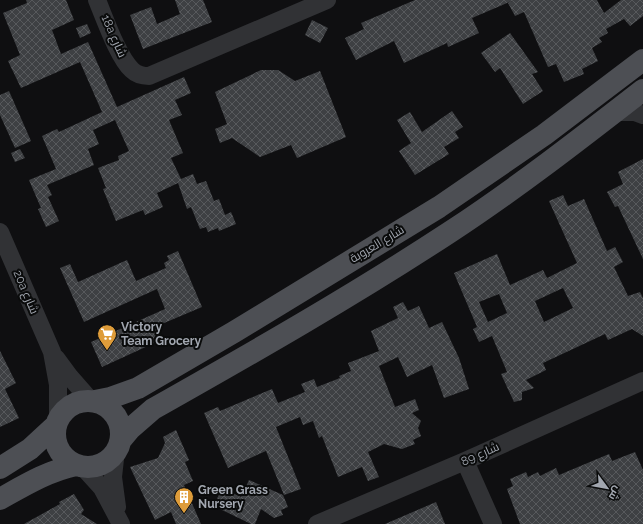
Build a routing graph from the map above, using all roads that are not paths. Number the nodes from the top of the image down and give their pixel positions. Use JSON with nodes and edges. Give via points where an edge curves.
{"nodes":[{"id":1,"x":97,"y":0,"type":"edge"},
{"id":2,"x":327,"y":0,"type":"edge"},
{"id":3,"x":643,"y":60,"type":"edge"},
{"id":4,"x":643,"y":90,"type":"edge"},
{"id":5,"x":615,"y":112,"type":"junction"},
{"id":6,"x":643,"y":115,"type":"edge"},
{"id":7,"x":0,"y":232,"type":"edge"},
{"id":8,"x":52,"y":352,"type":"junction"},
{"id":9,"x":643,"y":381,"type":"edge"},
{"id":10,"x":93,"y":401,"type":"junction"},
{"id":11,"x":57,"y":422,"type":"junction"},
{"id":12,"x":118,"y":446,"type":"junction"},
{"id":13,"x":465,"y":461,"type":"junction"},
{"id":14,"x":79,"y":465,"type":"junction"},
{"id":15,"x":0,"y":468,"type":"edge"},
{"id":16,"x":0,"y":499,"type":"edge"},
{"id":17,"x":120,"y":521,"type":"edge"},
{"id":18,"x":317,"y":524,"type":"edge"},
{"id":19,"x":493,"y":524,"type":"edge"}],
"edges":[{"from":1,"to":2,"type":"street","name":"18a شارع","via":[[123,58],[132,70],[145,76],[158,74]]},
{"from":3,"to":10,"type":"main road","name":"شارع العروبة","via":[[544,135],[439,207],[138,388]]},
{"from":4,"to":5,"type":"main road"},
{"from":5,"to":6,"type":"street","via":[[635,112]]},
{"from":5,"to":12,"type":"main road","via":[[549,164],[444,236],[351,295],[154,409],[130,429]]},
{"from":7,"to":8,"type":"street","name":"20a شارع"},
{"from":8,"to":10,"type":"street","name":"20a شارع","via":[[70,377]]},
{"from":8,"to":11,"type":"street","name":"20a شارع","via":[[58,385]]},
{"from":9,"to":13,"type":"street","name":"شارع 89"},
{"from":10,"to":11,"type":"main road","via":[[72,404]]},
{"from":10,"to":12,"type":"main road","via":[[105,405],[118,421],[121,431]]},
{"from":11,"to":14,"type":"main road","via":[[55,434],[58,448],[68,460]]},
{"from":11,"to":15,"type":"main road","via":[[30,449]]},
{"from":12,"to":14,"type":"main road","via":[[110,458],[101,464]]},
{"from":12,"to":17,"type":"street","via":[[113,477]]},
{"from":13,"to":18,"type":"street","name":"شارع 89"},
{"from":13,"to":19,"type":"street"},
{"from":14,"to":16,"type":"main road","via":[[37,478]]},
{"from":14,"to":17,"type":"street","via":[[102,488]]}]}
